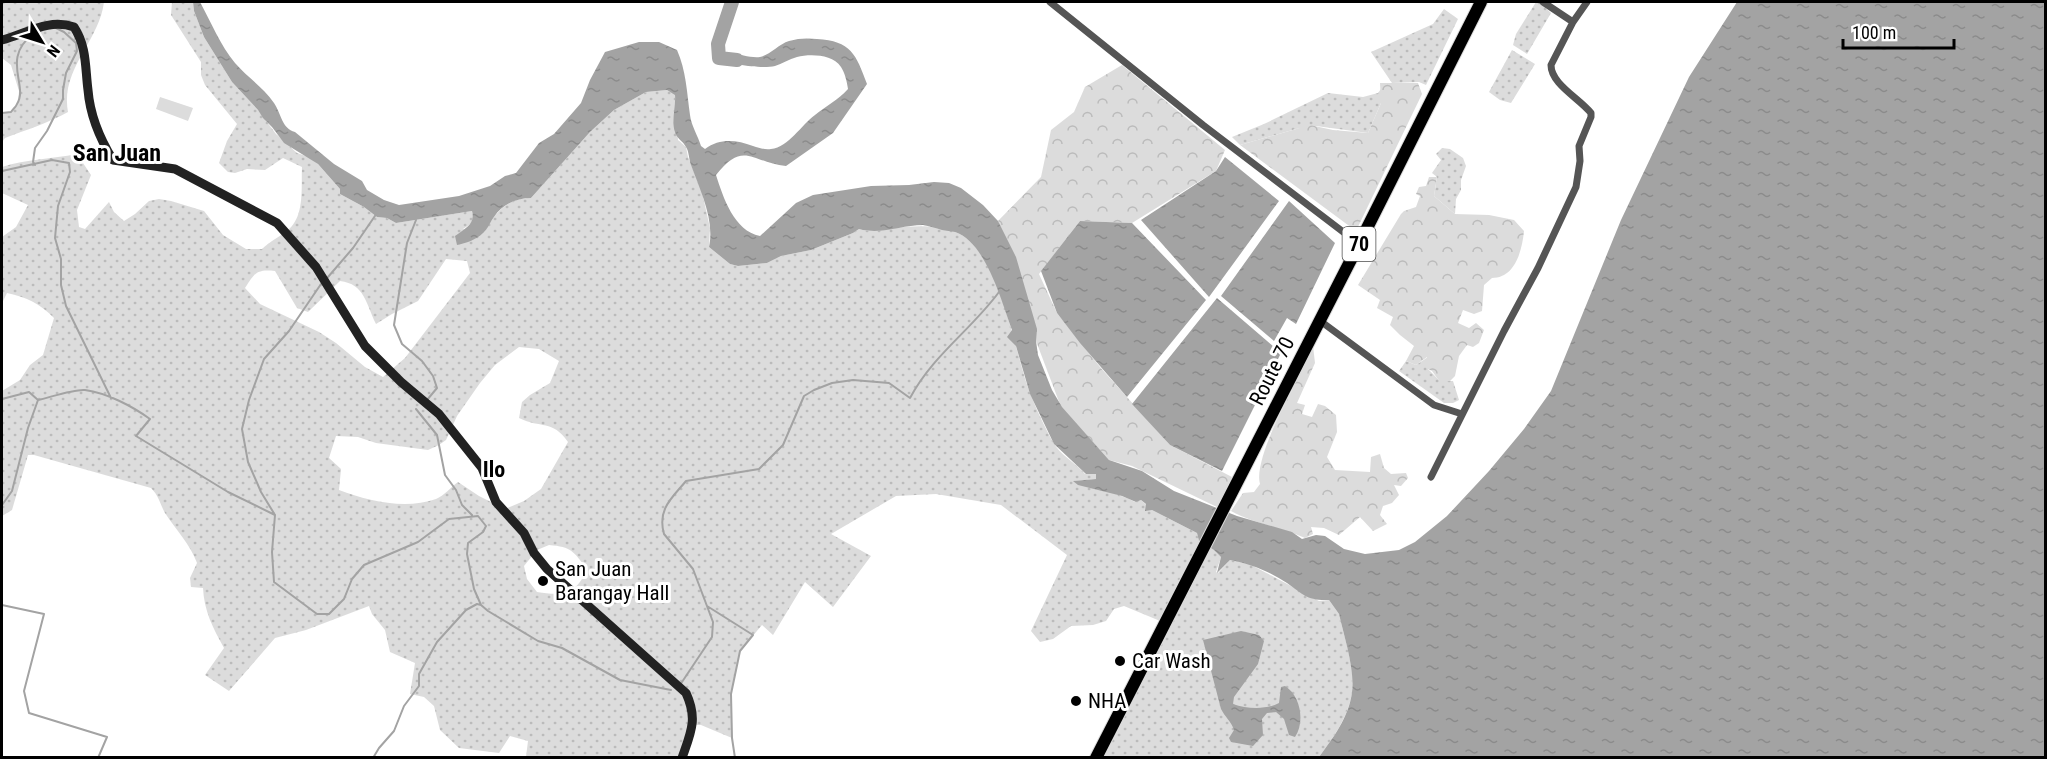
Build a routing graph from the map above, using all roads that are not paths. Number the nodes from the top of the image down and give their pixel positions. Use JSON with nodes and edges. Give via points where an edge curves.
{"nodes":[{"id":1,"x":1050,"y":2,"type":"edge"},
{"id":2,"x":1481,"y":2,"type":"edge"},
{"id":3,"x":1543,"y":2,"type":"edge"},
{"id":4,"x":1587,"y":2,"type":"edge"},
{"id":5,"x":1574,"y":22,"type":"junction"},
{"id":6,"x":2,"y":40,"type":"edge"},
{"id":7,"x":1359,"y":244,"type":"junction"},
{"id":8,"x":1319,"y":320,"type":"junction"},
{"id":9,"x":1462,"y":414,"type":"junction"},
{"id":10,"x":1431,"y":477,"type":"dead end"},
{"id":11,"x":682,"y":758,"type":"edge"},
{"id":12,"x":1096,"y":758,"type":"edge"}],
"edges":[{"from":1,"to":7,"type":"street"},
{"from":2,"to":7,"type":"highway","name":"Route 70","number":"70"},
{"from":3,"to":5,"type":"street"},
{"from":4,"to":5,"type":"street"},
{"from":5,"to":9,"type":"street","via":[[1551,72],[1591,113],[1579,146],[1576,187]]},
{"from":6,"to":11,"type":"street","via":[[42,25],[74,27],[83,44],[92,112],[100,139],[113,159],[175,168],[276,223],[316,267],[365,346],[439,414],[482,468],[496,502],[524,533],[547,569],[686,693],[692,705],[693,725]]},
{"from":7,"to":8,"type":"highway","name":"Route 70","number":"70"},
{"from":8,"to":9,"type":"street","via":[[1434,405]]},
{"from":8,"to":12,"type":"highway","name":"Route 70","number":"70"},
{"from":9,"to":10,"type":"street"}]}
